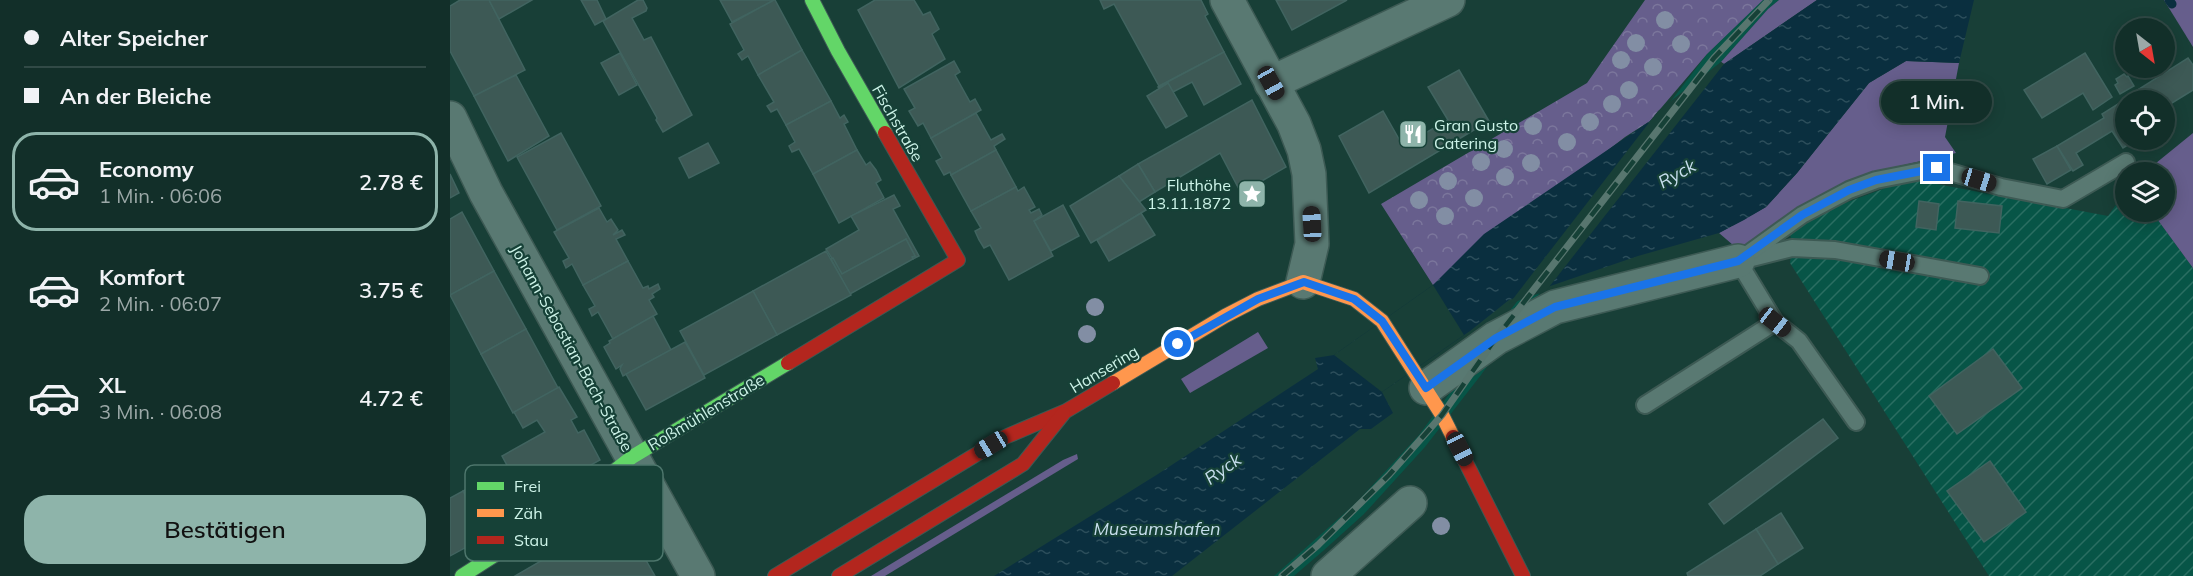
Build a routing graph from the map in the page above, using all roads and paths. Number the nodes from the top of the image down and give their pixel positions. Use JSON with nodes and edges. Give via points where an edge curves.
{"nodes":[{"id":1,"x":812,"y":0,"type":"edge"},
{"id":2,"x":1227,"y":0,"type":"edge"},
{"id":3,"x":1448,"y":0,"type":"edge"},
{"id":4,"x":1271,"y":83,"type":"junction"},
{"id":5,"x":450,"y":118,"type":"edge"},
{"id":6,"x":2115,"y":168,"type":"edge"},
{"id":7,"x":958,"y":260,"type":"joint"},
{"id":8,"x":1738,"y":261,"type":"junction"},
{"id":9,"x":1980,"y":276,"type":"dead end"},
{"id":10,"x":1304,"y":282,"type":"junction"},
{"id":11,"x":1775,"y":322,"type":"junction"},
{"id":12,"x":1420,"y":379,"type":"junction"},
{"id":13,"x":1645,"y":405,"type":"dead end"},
{"id":14,"x":1066,"y":411,"type":"junction"},
{"id":15,"x":1856,"y":422,"type":"dead end"},
{"id":16,"x":632,"y":457,"type":"junction"},
{"id":17,"x":622,"y":465,"type":"edge"},
{"id":18,"x":636,"y":465,"type":"edge"},
{"id":19,"x":1410,"y":503,"type":"dead end"},
{"id":20,"x":663,"y":513,"type":"edge"},
{"id":21,"x":486,"y":561,"type":"edge"},
{"id":22,"x":462,"y":576,"type":"edge"},
{"id":23,"x":698,"y":576,"type":"edge"},
{"id":24,"x":775,"y":576,"type":"edge"},
{"id":25,"x":839,"y":576,"type":"edge"},
{"id":26,"x":1328,"y":576,"type":"edge"},
{"id":27,"x":1523,"y":576,"type":"edge"}],
"edges":[{"from":1,"to":7,"type":"main road","name":"Fischstraße"},
{"from":2,"to":4,"type":"street"},
{"from":3,"to":4,"type":"street"},
{"from":4,"to":10,"type":"street","via":[[1294,124],[1309,174],[1312,244]]},
{"from":5,"to":16,"type":"street","name":"Johann-Sebastian-Bach-Straße","via":[[486,193]]},
{"from":6,"to":8,"type":"lane","via":[[2063,199],[2001,187],[1937,168],[1876,180],[1802,215]]},
{"from":7,"to":16,"type":"main road","name":"Roßmühlenstraße"},
{"from":8,"to":9,"type":"lane","via":[[1792,248],[1835,250]]},
{"from":8,"to":11,"type":"lane"},
{"from":8,"to":12,"type":"street","via":[[1555,307]]},
{"from":10,"to":12,"type":"main road","via":[[1354,299],[1382,321]]},
{"from":10,"to":14,"type":"main road","name":"Hansering","via":[[1225,316]]},
{"from":11,"to":13,"type":"lane"},
{"from":11,"to":15,"type":"lane","via":[[1799,341]]},
{"from":12,"to":27,"type":"main road"},
{"from":14,"to":24,"type":"main road","name":"Hansering","via":[[1005,437]]},
{"from":14,"to":25,"type":"main road","name":"Hansering","via":[[1023,464]]},
{"from":16,"to":17,"type":"main road","name":"Roßmühlenstraße"},
{"from":16,"to":18,"type":"street","name":"Johann-Sebastian-Bach-Straße"},
{"from":19,"to":26,"type":"street"},
{"from":20,"to":23,"type":"street","name":"Johann-Sebastian-Bach-Straße"},
{"from":21,"to":22,"type":"main road","name":"Roßmühlenstraße"}]}
